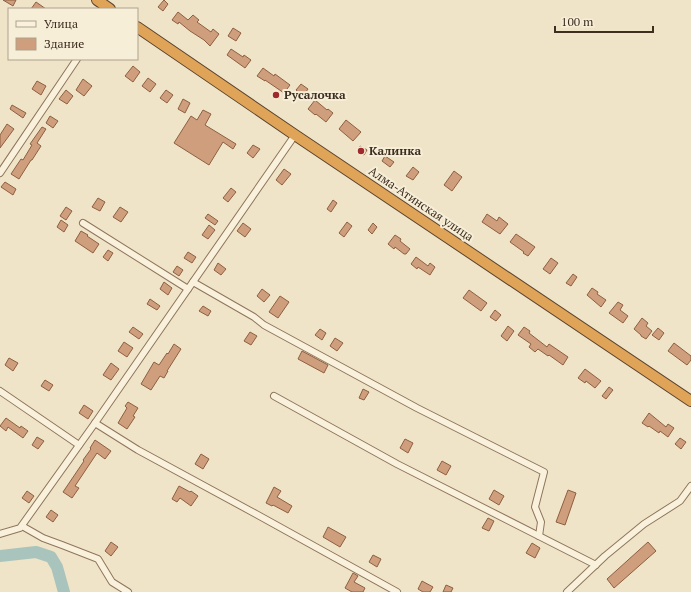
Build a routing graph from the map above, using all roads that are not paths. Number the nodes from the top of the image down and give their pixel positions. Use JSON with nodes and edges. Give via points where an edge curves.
{"nodes":[{"id":1,"x":97,"y":0,"type":"edge"},
{"id":2,"x":109,"y":8,"type":"edge"},
{"id":3,"x":138,"y":28,"type":"edge"},
{"id":4,"x":75,"y":60,"type":"edge"},
{"id":5,"x":295,"y":135,"type":"junction"},
{"id":6,"x":0,"y":173,"type":"edge"},
{"id":7,"x":83,"y":223,"type":"dead end"},
{"id":8,"x":193,"y":282,"type":"junction"},
{"id":9,"x":188,"y":289,"type":"junction"},
{"id":10,"x":0,"y":391,"type":"edge"},
{"id":11,"x":274,"y":396,"type":"dead end"},
{"id":12,"x":691,"y":401,"type":"edge"},
{"id":13,"x":95,"y":423,"type":"junction"},
{"id":14,"x":79,"y":445,"type":"junction"},
{"id":15,"x":691,"y":486,"type":"edge"},
{"id":16,"x":22,"y":526,"type":"junction"},
{"id":17,"x":0,"y":534,"type":"edge"},
{"id":18,"x":539,"y":536,"type":"junction"},
{"id":19,"x":596,"y":565,"type":"junction"},
{"id":20,"x":128,"y":592,"type":"edge"},
{"id":21,"x":397,"y":592,"type":"edge"},
{"id":22,"x":567,"y":592,"type":"edge"}],
"edges":[{"from":1,"to":2,"type":"highway"},
{"from":3,"to":5,"type":"highway","name":"Алма-Атинская улица"},
{"from":4,"to":6,"type":"street"},
{"from":5,"to":8,"type":"street"},
{"from":5,"to":12,"type":"highway","name":"Алма-Атинская улица"},
{"from":7,"to":9,"type":"street"},
{"from":8,"to":9,"type":"street"},
{"from":8,"to":18,"type":"street","via":[[327,360],[544,472],[535,507],[541,522]]},
{"from":9,"to":13,"type":"street"},
{"from":10,"to":14,"type":"street"},
{"from":11,"to":18,"type":"street","via":[[397,464]]},
{"from":13,"to":14,"type":"street"},
{"from":13,"to":21,"type":"street","via":[[138,450]]},
{"from":14,"to":16,"type":"street"},
{"from":15,"to":19,"type":"street","via":[[680,500],[644,524]]},
{"from":16,"to":17,"type":"street"},
{"from":16,"to":20,"type":"street","via":[[43,538],[98,559],[112,582]]},
{"from":18,"to":19,"type":"street"},
{"from":19,"to":22,"type":"street"}]}
